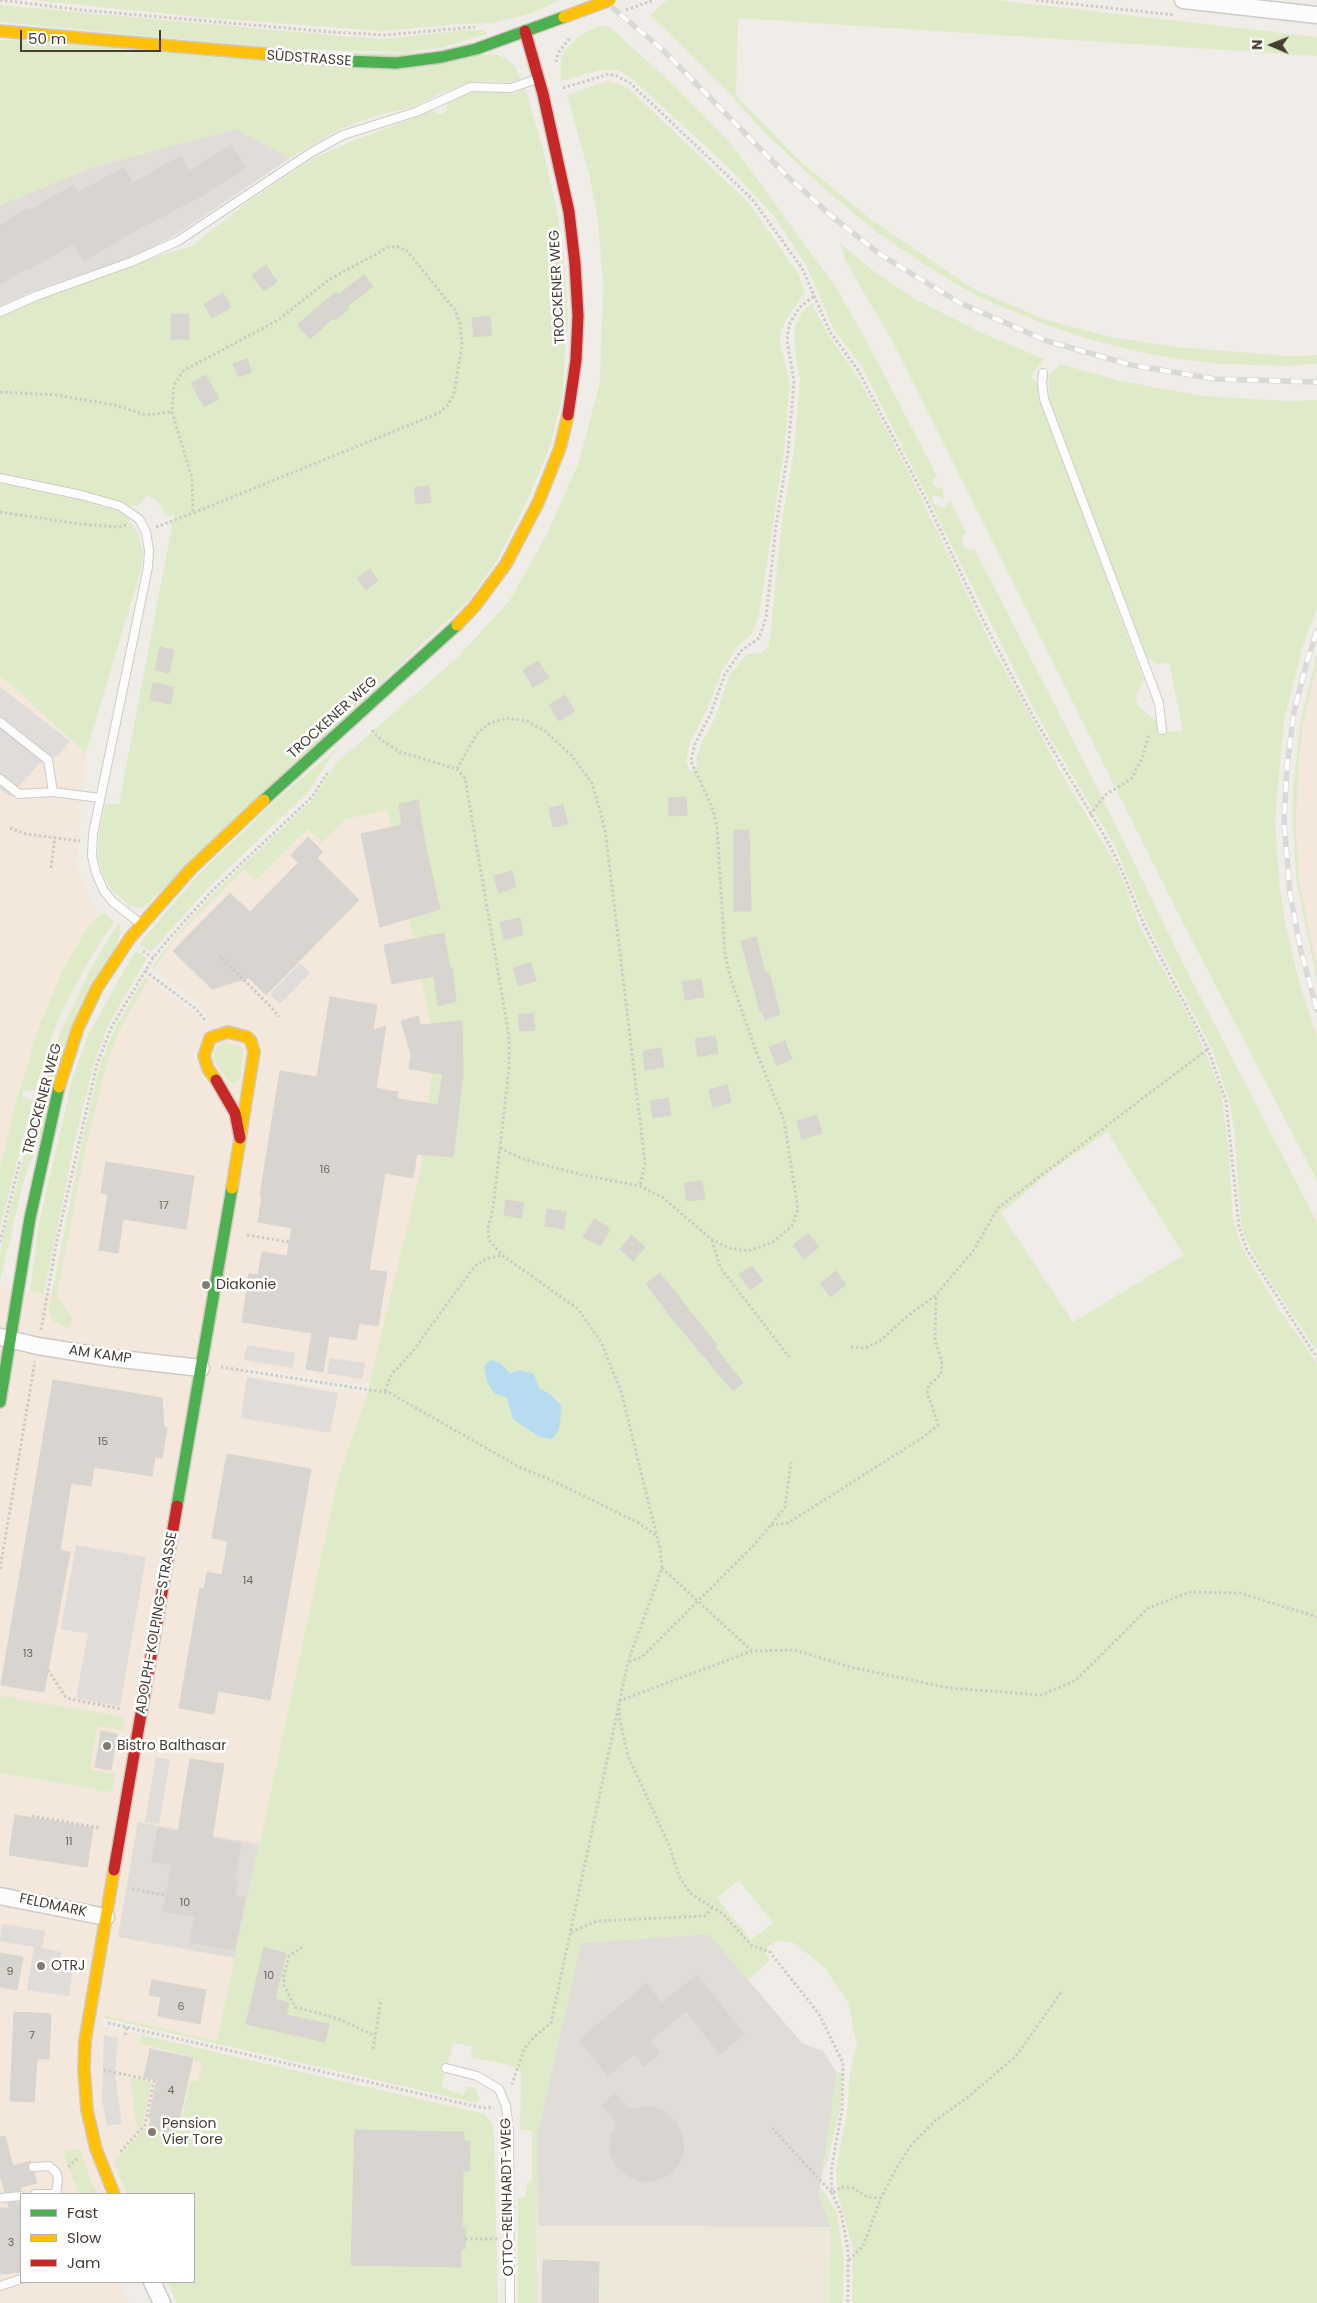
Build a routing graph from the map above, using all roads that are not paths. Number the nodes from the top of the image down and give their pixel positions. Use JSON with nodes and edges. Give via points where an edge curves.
{"nodes":[{"id":1,"x":610,"y":0,"type":"edge"},
{"id":2,"x":1183,"y":0,"type":"edge"},
{"id":3,"x":1317,"y":15,"type":"edge"},
{"id":4,"x":0,"y":31,"type":"edge"},
{"id":5,"x":525,"y":31,"type":"junction"},
{"id":6,"x":538,"y":78,"type":"junction"},
{"id":7,"x":0,"y":312,"type":"edge"},
{"id":8,"x":1043,"y":373,"type":"dead end"},
{"id":9,"x":0,"y":478,"type":"edge"},
{"id":10,"x":0,"y":722,"type":"edge"},
{"id":11,"x":1162,"y":730,"type":"dead end"},
{"id":12,"x":0,"y":779,"type":"edge"},
{"id":13,"x":53,"y":792,"type":"junction"},
{"id":14,"x":100,"y":798,"type":"junction"},
{"id":15,"x":141,"y":925,"type":"junction"},
{"id":16,"x":240,"y":1138,"type":"junction"},
{"id":17,"x":5,"y":1338,"type":"edge"},
{"id":18,"x":201,"y":1368,"type":"junction"},
{"id":19,"x":0,"y":1402,"type":"edge"},
{"id":20,"x":0,"y":1896,"type":"edge"},
{"id":21,"x":106,"y":1917,"type":"junction"},
{"id":22,"x":446,"y":2068,"type":"dead end"},
{"id":23,"x":33,"y":2167,"type":"dead end"},
{"id":24,"x":56,"y":2193,"type":"edge"},
{"id":25,"x":114,"y":2193,"type":"edge"},
{"id":26,"x":20,"y":2196,"type":"edge"},
{"id":27,"x":0,"y":2198,"type":"edge"},
{"id":28,"x":20,"y":2279,"type":"edge"},
{"id":29,"x":152,"y":2283,"type":"edge"},
{"id":30,"x":0,"y":2286,"type":"edge"},
{"id":31,"x":162,"y":2303,"type":"edge"},
{"id":32,"x":510,"y":2303,"type":"edge"}],
"edges":[{"from":1,"to":5,"type":"street","name":"SÜDSTRASSE","bridge":true},
{"from":2,"to":3,"type":"street"},
{"from":4,"to":5,"type":"street","name":"SÜDSTRASSE","via":[[328,61],[396,63],[476,49]]},
{"from":5,"to":6,"type":"street","name":"TROCKENER WEG"},
{"from":6,"to":7,"type":"lane","via":[[510,88],[471,87],[416,112],[343,135],[312,152],[178,242]]},
{"from":6,"to":15,"type":"street","name":"TROCKENER WEG","via":[[569,212],[577,308],[572,400],[560,448],[538,503],[506,564],[475,606],[445,638],[190,870]]},
{"from":8,"to":11,"type":"lane","via":[[1044,399],[1159,703]]},
{"from":9,"to":14,"type":"lane","via":[[120,506],[139,519],[146,532],[148,566]]},
{"from":10,"to":13,"type":"lane","via":[[48,760]]},
{"from":12,"to":13,"type":"lane","via":[[19,794]]},
{"from":13,"to":14,"type":"lane"},
{"from":14,"to":15,"type":"lane","via":[[92,842],[96,873],[113,902]]},
{"from":15,"to":17,"type":"street","name":"TROCKENER WEG","via":[[97,988],[78,1028],[62,1075]]},
{"from":16,"to":16,"type":"street","name":"ADOLPH-KOLPING-STRASSE","via":[[253,1046],[247,1037],[236,1032],[216,1035],[207,1043],[205,1062],[235,1113]]},
{"from":16,"to":18,"type":"street","name":"ADOLPH-KOLPING-STRASSE"},
{"from":17,"to":18,"type":"street","name":"AM KAMP","via":[[112,1358]]},
{"from":17,"to":19,"type":"street","name":"TROCKENER WEG"},
{"from":18,"to":21,"type":"street","name":"ADOLPH-KOLPING-STRASSE"},
{"from":20,"to":21,"type":"street","name":"FELDMARK"},
{"from":21,"to":25,"type":"street","name":"ADOLPH-KOLPING-STRASSE","via":[[88,2020],[84,2069],[87,2110],[101,2165]]},
{"from":22,"to":32,"type":"lane","name":"OTTO-REINHARDT-WEG","via":[[477,2076],[499,2089],[506,2106],[509,2130]]},
{"from":23,"to":24,"type":"lane","via":[[54,2168],[58,2179]]},
{"from":26,"to":27,"type":"lane"},
{"from":28,"to":30,"type":"lane"},
{"from":29,"to":31,"type":"street"}]}
